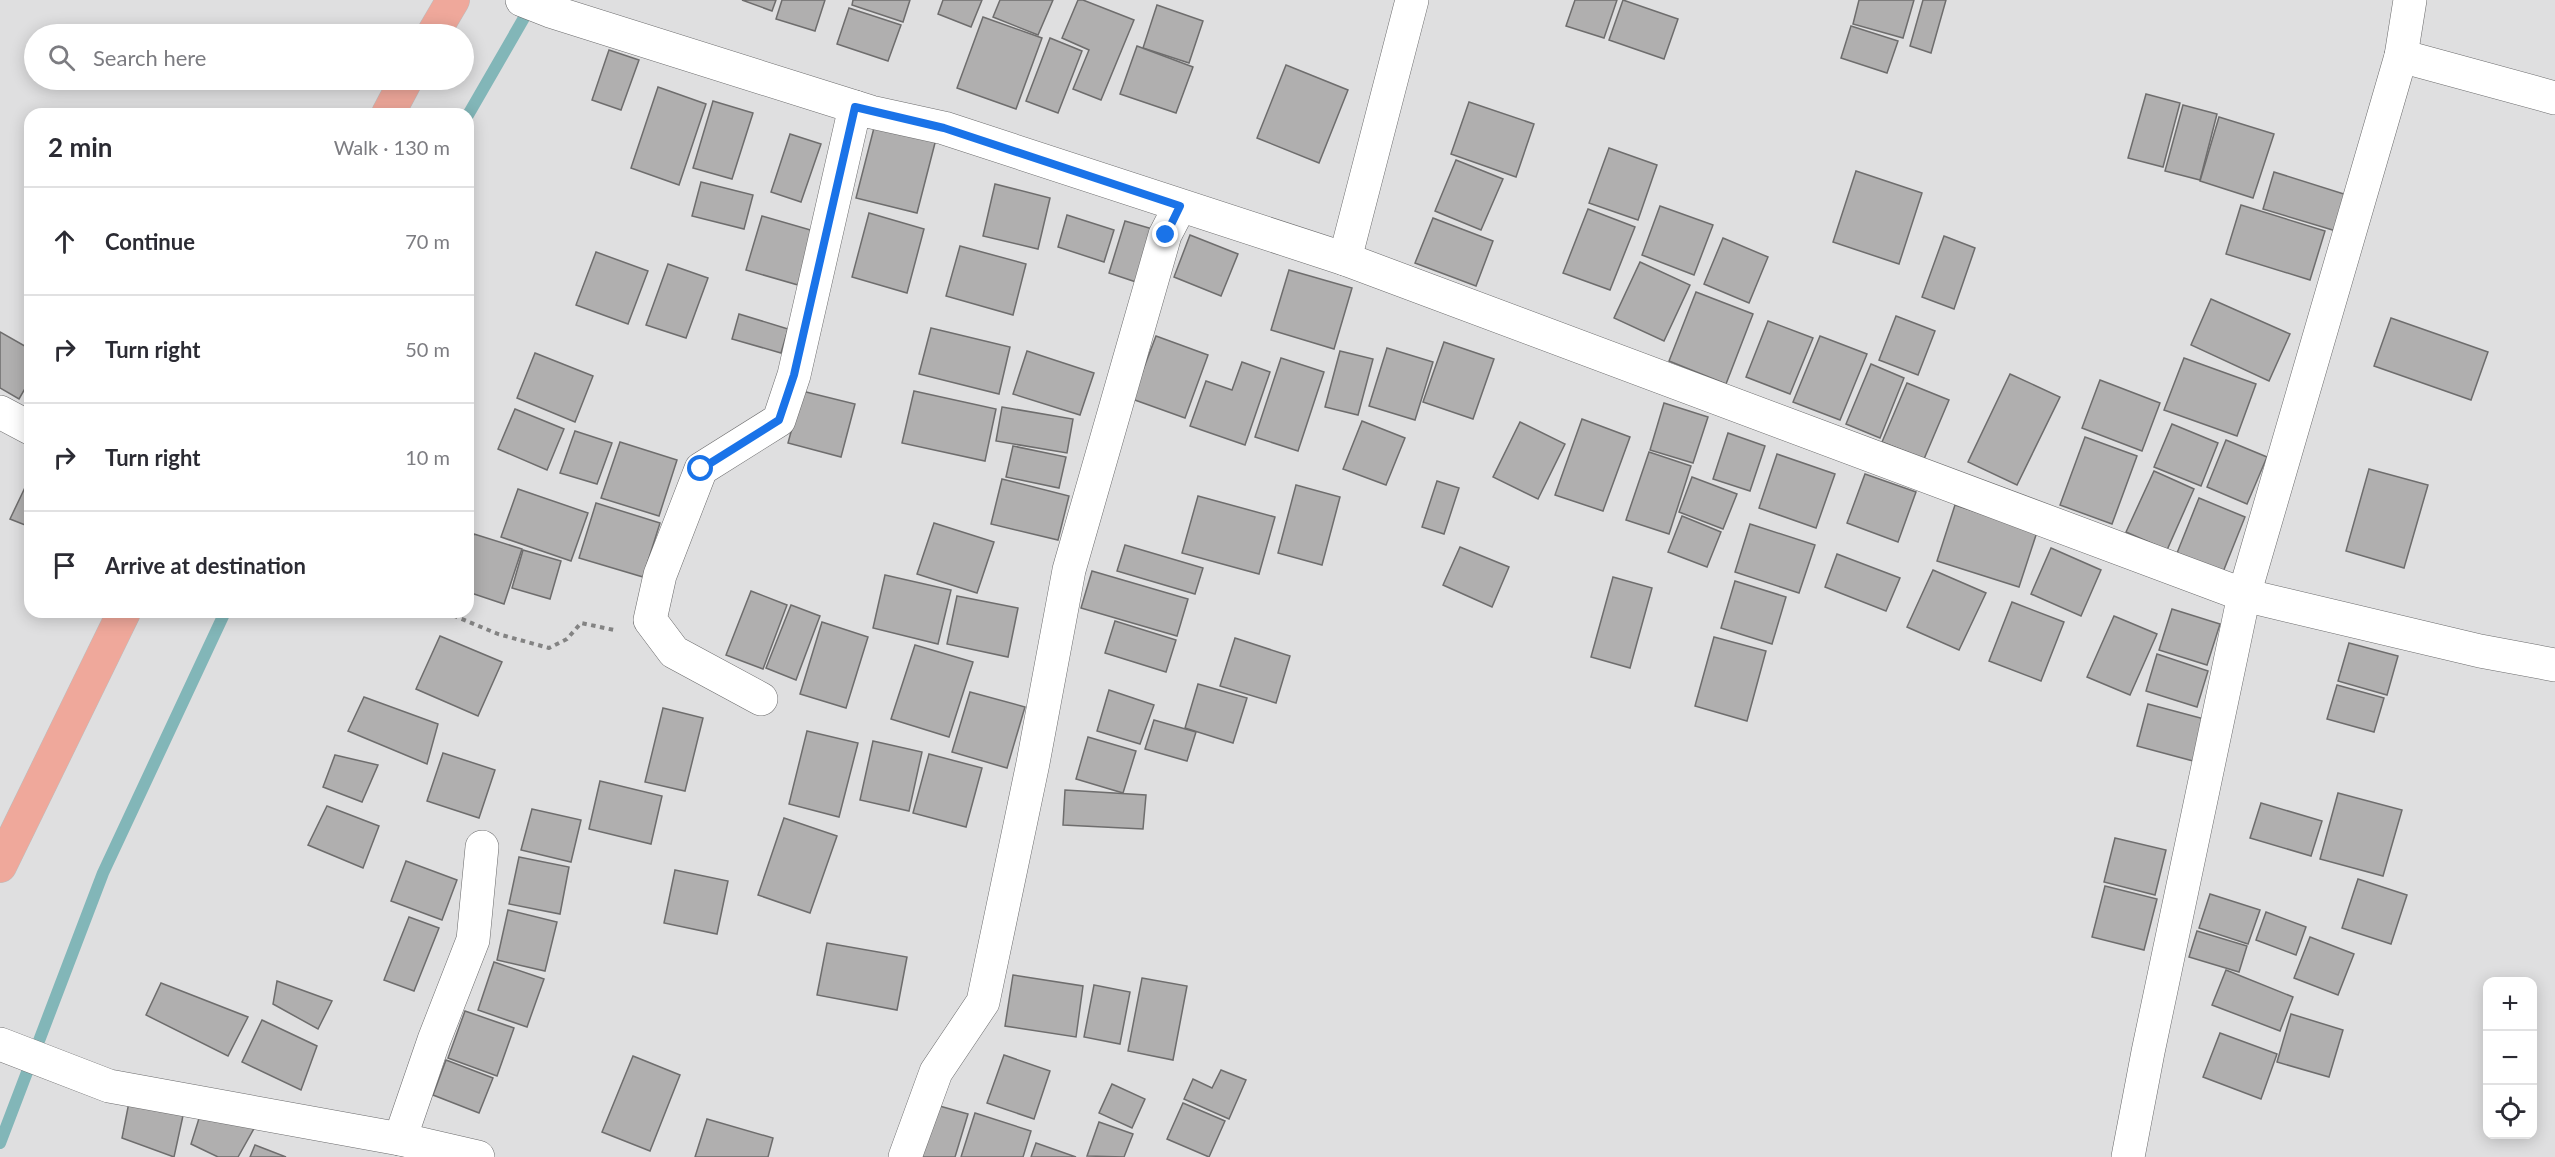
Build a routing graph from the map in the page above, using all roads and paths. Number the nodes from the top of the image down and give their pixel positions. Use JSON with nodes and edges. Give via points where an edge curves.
{"nodes":[{"id":1,"x":453,"y":0,"type":"edge"},
{"id":2,"x":1413,"y":0,"type":"edge"},
{"id":3,"x":2410,"y":0,"type":"edge"},
{"id":4,"x":536,"y":6,"type":"edge"},
{"id":5,"x":439,"y":24,"type":"edge"},
{"id":6,"x":2402,"y":56,"type":"junction"},
{"id":7,"x":401,"y":90,"type":"edge"},
{"id":8,"x":2555,"y":98,"type":"edge"},
{"id":9,"x":855,"y":107,"type":"junction"},
{"id":10,"x":391,"y":108,"type":"edge"},
{"id":11,"x":1180,"y":206,"type":"junction"},
{"id":12,"x":1345,"y":260,"type":"junction"},
{"id":13,"x":0,"y":412,"type":"edge"},
{"id":14,"x":24,"y":425,"type":"edge"},
{"id":15,"x":2244,"y":595,"type":"junction"},
{"id":16,"x":121,"y":618,"type":"edge"},
{"id":17,"x":460,"y":618,"type":"edge"},
{"id":18,"x":658,"y":631,"type":"junction"},
{"id":19,"x":2555,"y":665,"type":"edge"},
{"id":20,"x":761,"y":699,"type":"dead end"},
{"id":21,"x":482,"y":847,"type":"dead end"},
{"id":22,"x":0,"y":866,"type":"edge"},
{"id":23,"x":0,"y":1044,"type":"edge"},
{"id":24,"x":400,"y":1139,"type":"junction"},
{"id":25,"x":478,"y":1157,"type":"edge"},
{"id":26,"x":905,"y":1157,"type":"edge"},
{"id":27,"x":2128,"y":1157,"type":"edge"}],
"edges":[{"from":1,"to":5,"type":"main road"},
{"from":2,"to":12,"type":"street"},
{"from":3,"to":6,"type":"street"},
{"from":4,"to":9,"type":"street"},
{"from":6,"to":8,"type":"street"},
{"from":6,"to":15,"type":"street"},
{"from":7,"to":10,"type":"main road"},
{"from":9,"to":11,"type":"street","via":[[944,128]]},
{"from":9,"to":18,"type":"street","via":[[794,375],[779,420],[701,469],[660,575],[651,620]]},
{"from":11,"to":12,"type":"street"},
{"from":11,"to":26,"type":"street","via":[[1166,235],[1069,570],[1034,763],[983,1002],[936,1072]]},
{"from":12,"to":15,"type":"street"},
{"from":13,"to":14,"type":"street"},
{"from":15,"to":19,"type":"street"},
{"from":15,"to":27,"type":"street"},
{"from":16,"to":22,"type":"main road"},
{"from":17,"to":18,"type":"path","via":[[498,634],[549,648],[567,639],[581,623],[614,630]]},
{"from":18,"to":20,"type":"street","via":[[674,652]]},
{"from":21,"to":24,"type":"street","via":[[473,940]]},
{"from":23,"to":24,"type":"street","via":[[109,1086]]},
{"from":24,"to":25,"type":"street"}]}
